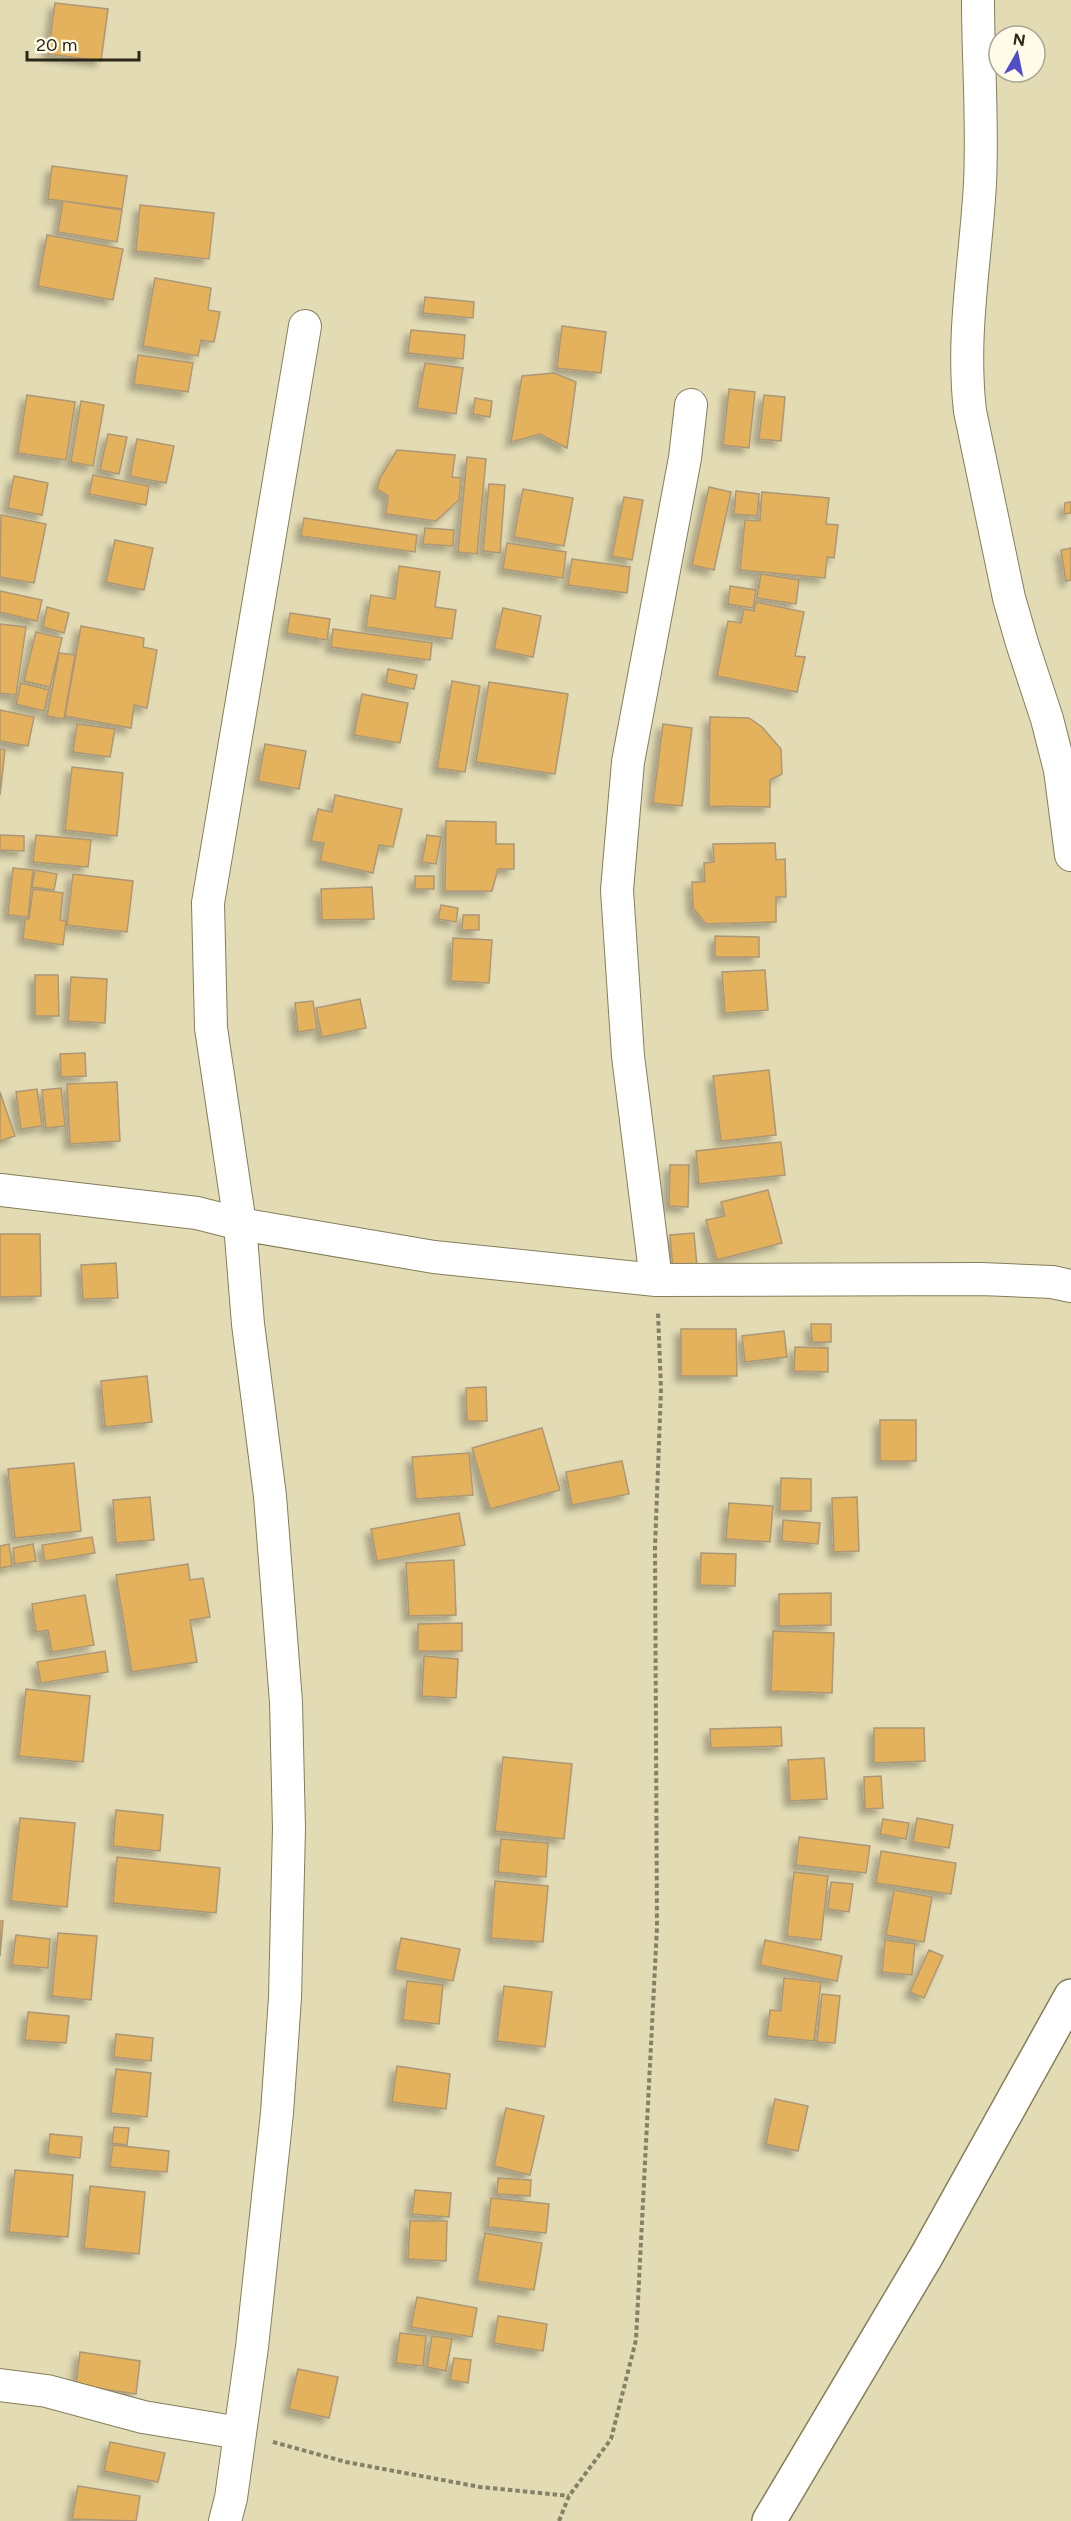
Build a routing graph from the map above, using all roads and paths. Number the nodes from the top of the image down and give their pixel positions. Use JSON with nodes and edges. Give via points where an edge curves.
{"nodes":[{"id":1,"x":978,"y":0,"type":"edge"},
{"id":2,"x":305,"y":326,"type":"dead end"},
{"id":3,"x":691,"y":405,"type":"dead end"},
{"id":4,"x":1071,"y":855,"type":"edge"},
{"id":5,"x":0,"y":1190,"type":"edge"},
{"id":6,"x":240,"y":1224,"type":"junction"},
{"id":7,"x":657,"y":1280,"type":"junction"},
{"id":8,"x":1071,"y":1286,"type":"edge"},
{"id":9,"x":1071,"y":1996,"type":"edge"},
{"id":10,"x":0,"y":2385,"type":"edge"},
{"id":11,"x":240,"y":2433,"type":"junction"},
{"id":12,"x":569,"y":2496,"type":"junction"},
{"id":13,"x":225,"y":2521,"type":"edge"},
{"id":14,"x":559,"y":2521,"type":"edge"},
{"id":15,"x":769,"y":2521,"type":"edge"}],
"edges":[{"from":1,"to":4,"type":"street","via":[[980,182],[966,380],[1010,598],[1060,770]]},
{"from":2,"to":6,"type":"street","via":[[208,903],[211,1028]]},
{"from":3,"to":7,"type":"street","via":[[685,458],[628,762],[617,890],[628,1056]]},
{"from":5,"to":6,"type":"street","via":[[197,1213]]},
{"from":6,"to":7,"type":"street","via":[[434,1257]]},
{"from":6,"to":11,"type":"street","via":[[272,1530],[286,1702],[290,1828],[277,2113]]},
{"from":7,"to":8,"type":"street","via":[[981,1279]]},
{"from":7,"to":12,"type":"path","via":[[661,1389],[655,1547],[657,1927],[636,2340],[611,2439]]},
{"from":9,"to":15,"type":"highway","via":[[927,2256]]},
{"from":10,"to":11,"type":"street","via":[[47,2391],[143,2417]]},
{"from":11,"to":12,"type":"path","via":[[346,2462],[480,2487]]},
{"from":11,"to":13,"type":"street"},
{"from":12,"to":14,"type":"path"}]}
